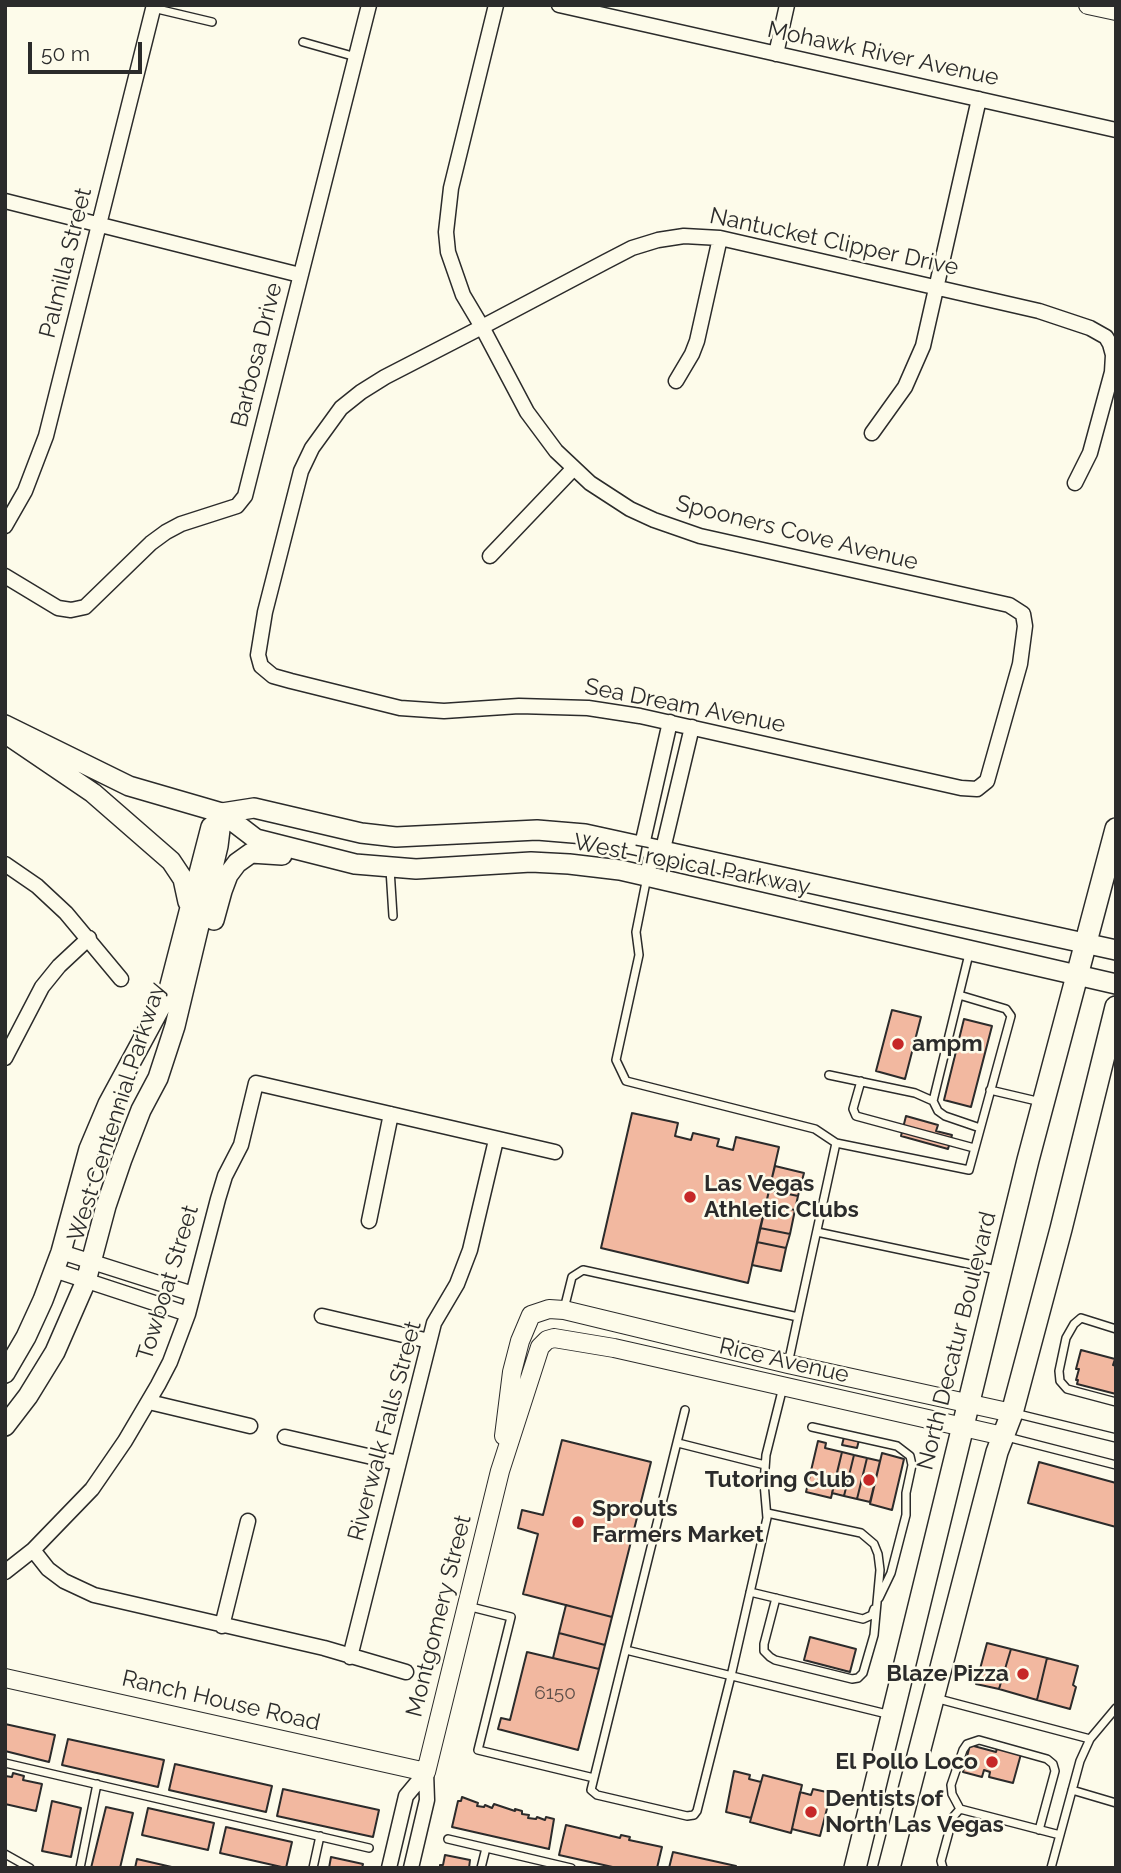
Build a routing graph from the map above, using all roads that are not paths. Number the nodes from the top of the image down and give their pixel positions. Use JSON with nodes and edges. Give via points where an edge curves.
{"nodes":[{"id":1,"x":369,"y":5,"type":"edge"},
{"id":2,"x":496,"y":5,"type":"edge"},
{"id":3,"x":559,"y":5,"type":"edge"},
{"id":4,"x":787,"y":5,"type":"edge"},
{"id":5,"x":1088,"y":5,"type":"edge"},
{"id":6,"x":153,"y":7,"type":"edge"},
{"id":7,"x":1116,"y":11,"type":"edge"},
{"id":8,"x":212,"y":22,"type":"dead end"},
{"id":9,"x":303,"y":42,"type":"dead end"},
{"id":10,"x":776,"y":54,"type":"junction"},
{"id":11,"x":356,"y":57,"type":"junction"},
{"id":12,"x":979,"y":99,"type":"junction"},
{"id":13,"x":1116,"y":130,"type":"edge"},
{"id":14,"x":5,"y":201,"type":"edge"},
{"id":15,"x":99,"y":224,"type":"junction"},
{"id":16,"x":720,"y":238,"type":"junction"},
{"id":17,"x":300,"y":275,"type":"junction"},
{"id":18,"x":937,"y":286,"type":"junction"},
{"id":19,"x":482,"y":327,"type":"junction"},
{"id":20,"x":676,"y":382,"type":"dead end"},
{"id":21,"x":872,"y":433,"type":"dead end"},
{"id":22,"x":573,"y":469,"type":"junction"},
{"id":23,"x":1075,"y":483,"type":"dead end"},
{"id":24,"x":5,"y":526,"type":"edge"},
{"id":25,"x":490,"y":556,"type":"dead end"},
{"id":26,"x":5,"y":576,"type":"edge"},
{"id":27,"x":261,"y":666,"type":"joint"},
{"id":28,"x":670,"y":722,"type":"junction"},
{"id":29,"x":5,"y":725,"type":"edge"},
{"id":30,"x":692,"y":727,"type":"junction"},
{"id":31,"x":5,"y":734,"type":"edge"},
{"id":32,"x":658,"y":772,"type":"junction"},
{"id":33,"x":680,"y":777,"type":"junction"},
{"id":34,"x":977,"y":789,"type":"joint"},
{"id":35,"x":222,"y":813,"type":"junction"},
{"id":36,"x":1116,"y":829,"type":"edge"},
{"id":37,"x":653,"y":847,"type":"junction"},
{"id":38,"x":5,"y":864,"type":"edge"},
{"id":39,"x":355,"y":864,"type":"junction"},
{"id":40,"x":390,"y":869,"type":"junction"},
{"id":41,"x":647,"y":876,"type":"junction"},
{"id":42,"x":189,"y":909,"type":"junction"},
{"id":43,"x":393,"y":916,"type":"dead end"},
{"id":44,"x":89,"y":938,"type":"junction"},
{"id":45,"x":1086,"y":944,"type":"junction"},
{"id":46,"x":970,"y":950,"type":"junction"},
{"id":47,"x":1116,"y":950,"type":"edge"},
{"id":48,"x":1079,"y":975,"type":"junction"},
{"id":49,"x":121,"y":979,"type":"dead end"},
{"id":50,"x":1116,"y":984,"type":"edge"},
{"id":51,"x":959,"y":995,"type":"junction"},
{"id":52,"x":1116,"y":1007,"type":"edge"},
{"id":53,"x":5,"y":1058,"type":"edge"},
{"id":54,"x":829,"y":1075,"type":"dead end"},
{"id":55,"x":158,"y":1078,"type":"junction"},
{"id":56,"x":861,"y":1081,"type":"junction"},
{"id":57,"x":990,"y":1090,"type":"junction"},
{"id":58,"x":933,"y":1101,"type":"junction"},
{"id":59,"x":1044,"y":1103,"type":"junction"},
{"id":60,"x":391,"y":1114,"type":"junction"},
{"id":61,"x":980,"y":1128,"type":"junction"},
{"id":62,"x":496,"y":1140,"type":"junction"},
{"id":63,"x":836,"y":1143,"type":"junction"},
{"id":64,"x":975,"y":1148,"type":"junction"},
{"id":65,"x":555,"y":1152,"type":"dead end"},
{"id":66,"x":369,"y":1221,"type":"dead end"},
{"id":67,"x":817,"y":1232,"type":"junction"},
{"id":68,"x":57,"y":1261,"type":"junction"},
{"id":69,"x":93,"y":1262,"type":"junction"},
{"id":70,"x":1001,"y":1271,"type":"junction"},
{"id":71,"x":86,"y":1282,"type":"junction"},
{"id":72,"x":193,"y":1294,"type":"junction"},
{"id":73,"x":564,"y":1310,"type":"junction"},
{"id":74,"x":188,"y":1314,"type":"junction"},
{"id":75,"x":322,"y":1316,"type":"dead end"},
{"id":76,"x":798,"y":1317,"type":"junction"},
{"id":77,"x":1116,"y":1329,"type":"edge"},
{"id":78,"x":554,"y":1338,"type":"joint"},
{"id":79,"x":429,"y":1340,"type":"junction"},
{"id":80,"x":670,"y":1361,"type":"junction"},
{"id":81,"x":788,"y":1364,"type":"junction"},
{"id":82,"x":5,"y":1373,"type":"edge"},
{"id":83,"x":783,"y":1386,"type":"junction"},
{"id":84,"x":968,"y":1401,"type":"junction"},
{"id":85,"x":149,"y":1402,"type":"junction"},
{"id":86,"x":1116,"y":1402,"type":"edge"},
{"id":87,"x":685,"y":1410,"type":"dead end"},
{"id":88,"x":1012,"y":1413,"type":"junction"},
{"id":89,"x":5,"y":1426,"type":"edge"},
{"id":90,"x":250,"y":1426,"type":"dead end"},
{"id":91,"x":812,"y":1427,"type":"dead end"},
{"id":92,"x":962,"y":1427,"type":"junction"},
{"id":93,"x":1003,"y":1436,"type":"junction"},
{"id":94,"x":285,"y":1437,"type":"dead end"},
{"id":95,"x":1116,"y":1438,"type":"edge"},
{"id":96,"x":678,"y":1443,"type":"junction"},
{"id":97,"x":398,"y":1463,"type":"junction"},
{"id":98,"x":765,"y":1465,"type":"junction"},
{"id":99,"x":1116,"y":1465,"type":"edge"},
{"id":100,"x":500,"y":1471,"type":"junction"},
{"id":101,"x":767,"y":1513,"type":"junction"},
{"id":102,"x":248,"y":1521,"type":"dead end"},
{"id":103,"x":33,"y":1550,"type":"junction"},
{"id":104,"x":5,"y":1572,"type":"edge"},
{"id":105,"x":750,"y":1592,"type":"junction"},
{"id":106,"x":776,"y":1598,"type":"junction"},
{"id":107,"x":876,"y":1604,"type":"junction"},
{"id":108,"x":467,"y":1606,"type":"junction"},
{"id":109,"x":222,"y":1626,"type":"junction"},
{"id":110,"x":626,"y":1650,"type":"junction"},
{"id":111,"x":350,"y":1657,"type":"junction"},
{"id":112,"x":406,"y":1672,"type":"dead end"},
{"id":113,"x":732,"y":1676,"type":"junction"},
{"id":114,"x":5,"y":1678,"type":"edge"},
{"id":115,"x":934,"y":1697,"type":"junction"},
{"id":116,"x":1116,"y":1708,"type":"edge"},
{"id":117,"x":891,"y":1716,"type":"junction"},
{"id":118,"x":1090,"y":1739,"type":"junction"},
{"id":119,"x":5,"y":1763,"type":"edge"},
{"id":120,"x":426,"y":1772,"type":"junction"},
{"id":121,"x":594,"y":1778,"type":"junction"},
{"id":122,"x":97,"y":1784,"type":"junction"},
{"id":123,"x":1072,"y":1790,"type":"junction"},
{"id":124,"x":1116,"y":1803,"type":"edge"},
{"id":125,"x":960,"y":1810,"type":"junction"},
{"id":126,"x":1039,"y":1830,"type":"junction"},
{"id":127,"x":1060,"y":1835,"type":"junction"},
{"id":128,"x":320,"y":1836,"type":"junction"},
{"id":129,"x":448,"y":1839,"type":"dead end"},
{"id":130,"x":486,"y":1848,"type":"junction"},
{"id":131,"x":369,"y":1849,"type":"dead end"},
{"id":132,"x":5,"y":1854,"type":"edge"},
{"id":133,"x":30,"y":1868,"type":"edge"},
{"id":134,"x":80,"y":1868,"type":"edge"},
{"id":135,"x":313,"y":1868,"type":"edge"},
{"id":136,"x":389,"y":1868,"type":"edge"},
{"id":137,"x":411,"y":1868,"type":"edge"},
{"id":138,"x":481,"y":1868,"type":"edge"},
{"id":139,"x":571,"y":1868,"type":"edge"},
{"id":140,"x":855,"y":1868,"type":"edge"},
{"id":141,"x":889,"y":1868,"type":"edge"},
{"id":142,"x":943,"y":1868,"type":"edge"},
{"id":143,"x":1051,"y":1868,"type":"edge"}],
"edges":[{"from":1,"to":11,"type":"street","name":"Barbosa Drive"},
{"from":2,"to":19,"type":"street","name":"Spooners Cove Avenue","via":[[451,188],[446,232],[454,274]]},
{"from":3,"to":10,"type":"street","name":"Mohawk River Avenue"},
{"from":4,"to":10,"type":"street"},
{"from":5,"to":7,"type":"street"},
{"from":6,"to":8,"type":"lane"},
{"from":6,"to":15,"type":"street","name":"Palmilla Street"},
{"from":9,"to":11,"type":"lane"},
{"from":10,"to":12,"type":"street","name":"Mohawk River Avenue"},
{"from":11,"to":17,"type":"street","name":"Barbosa Drive"},
{"from":12,"to":13,"type":"street","name":"Mohawk River Avenue"},
{"from":12,"to":18,"type":"street"},
{"from":14,"to":15,"type":"street"},
{"from":15,"to":17,"type":"street"},
{"from":15,"to":24,"type":"street","name":"Palmilla Street","via":[[46,436],[25,491]]},
{"from":16,"to":18,"type":"street","name":"Nantucket Clipper Drive"},
{"from":16,"to":19,"type":"street","name":"Nantucket Clipper Drive","via":[[684,236],[632,248]]},
{"from":16,"to":20,"type":"street","via":[[697,341]]},
{"from":17,"to":26,"type":"street","name":"Barbosa Drive","via":[[245,496],[237,506],[166,532],[85,607],[58,608]]},
{"from":18,"to":21,"type":"street","via":[[914,367]]},
{"from":18,"to":23,"type":"street","name":"Nantucket Clipper Drive","via":[[1065,318],[1106,337],[1113,355],[1112,372],[1090,453]]},
{"from":19,"to":22,"type":"street","name":"Spooners Cove Avenue","via":[[527,412]]},
{"from":19,"to":27,"type":"street","name":"Nantucket Clipper Drive","via":[[361,392],[341,408],[312,448],[301,471],[265,612],[258,655]]},
{"from":22,"to":25,"type":"street"},
{"from":22,"to":34,"type":"street","name":"Spooners Cove Avenue","via":[[630,509],[675,529],[1009,605],[1023,614],[1020,664],[992,768]]},
{"from":27,"to":28,"type":"street","name":"Sea Dream Avenue","via":[[273,676],[400,708],[444,711],[552,706]]},
{"from":28,"to":30,"type":"street","name":"Sea Dream Avenue"},
{"from":28,"to":32,"type":"street"},
{"from":29,"to":35,"type":"main road","name":"West Tropical Parkway","via":[[129,786]]},
{"from":30,"to":33,"type":"street"},
{"from":30,"to":34,"type":"street","name":"Sea Dream Avenue"},
{"from":31,"to":42,"type":"main road","via":[[93,793],[171,861],[183,879]]},
{"from":32,"to":33,"type":"street"},
{"from":32,"to":37,"type":"street"},
{"from":33,"to":37,"type":"street"},
{"from":35,"to":37,"type":"main road","name":"West Tropical Parkway","via":[[254,808],[396,837],[537,830]]},
{"from":35,"to":39,"type":"main road","name":"West Tropical Parkway","via":[[256,839]]},
{"from":35,"to":42,"type":"main road","name":"West Centennial Parkway","via":[[208,832]]},
{"from":35,"to":55,"type":"main road","name":"West Centennial Parkway","via":[[175,1026]]},
{"from":36,"to":45,"type":"main road","name":"North Decatur Boulevard"},
{"from":37,"to":41,"type":"street"},
{"from":37,"to":45,"type":"main road","name":"West Tropical Parkway"},
{"from":38,"to":44,"type":"street","via":[[37,886]]},
{"from":39,"to":40,"type":"main road","name":"West Tropical Parkway"},
{"from":39,"to":55,"type":"main road","via":[[262,852],[251,853],[237,863],[222,891],[182,1035]]},
{"from":40,"to":41,"type":"main road","name":"West Tropical Parkway","via":[[569,863]]},
{"from":40,"to":43,"type":"lane"},
{"from":41,"to":46,"type":"main road","name":"West Tropical Parkway"},
{"from":41,"to":63,"type":"lane","via":[[636,932],[639,955],[617,1060],[626,1081],[815,1129]]},
{"from":42,"to":68,"type":"main road","name":"West Centennial Parkway","via":[[168,993],[119,1081],[89,1149]]},
{"from":44,"to":49,"type":"street"},
{"from":44,"to":53,"type":"street","via":[[43,987]]},
{"from":45,"to":47,"type":"main road","name":"West Tropical Parkway"},
{"from":45,"to":48,"type":"main road","name":"North Decatur Boulevard"},
{"from":46,"to":48,"type":"main road","name":"West Tropical Parkway"},
{"from":46,"to":51,"type":"lane"},
{"from":48,"to":50,"type":"main road","name":"West Tropical Parkway"},
{"from":48,"to":59,"type":"main road","name":"North Decatur Boulevard"},
{"from":51,"to":57,"type":"lane","via":[[1006,1009],[1011,1016]]},
{"from":51,"to":58,"type":"lane"},
{"from":52,"to":88,"type":"main road"},
{"from":54,"to":56,"type":"lane"},
{"from":55,"to":69,"type":"main road","name":"West Centennial Parkway","via":[[122,1159]]},
{"from":56,"to":58,"type":"lane"},
{"from":56,"to":64,"type":"lane","via":[[853,1109],[856,1116]]},
{"from":57,"to":59,"type":"lane"},
{"from":57,"to":61,"type":"lane"},
{"from":58,"to":61,"type":"lane","via":[[945,1116]]},
{"from":59,"to":70,"type":"main road","name":"North Decatur Boulevard"},
{"from":60,"to":62,"type":"street"},
{"from":60,"to":66,"type":"street"},
{"from":60,"to":72,"type":"street","name":"Towboat Street","via":[[256,1083]]},
{"from":61,"to":64,"type":"lane"},
{"from":62,"to":65,"type":"street"},
{"from":62,"to":79,"type":"street","name":"Riverwalk Falls Street","via":[[470,1251]]},
{"from":63,"to":64,"type":"lane","via":[[969,1170]]},
{"from":63,"to":67,"type":"lane"},
{"from":67,"to":70,"type":"lane"},
{"from":67,"to":76,"type":"lane"},
{"from":68,"to":69,"type":"street"},
{"from":68,"to":71,"type":"street"},
{"from":68,"to":82,"type":"main road","name":"West Centennial Parkway","via":[[26,1337]]},
{"from":69,"to":71,"type":"main road","name":"West Centennial Parkway"},
{"from":69,"to":72,"type":"street"},
{"from":70,"to":84,"type":"main road","name":"North Decatur Boulevard"},
{"from":71,"to":74,"type":"street"},
{"from":71,"to":89,"type":"main road","name":"West Centennial Parkway","via":[[55,1352]]},
{"from":72,"to":74,"type":"street","name":"Towboat Street"},
{"from":73,"to":76,"type":"lane","via":[[572,1277],[583,1270]]},
{"from":73,"to":80,"type":"street","via":[[568,1319]]},
{"from":73,"to":81,"type":"street","name":"Rice Avenue"},
{"from":73,"to":100,"type":"street","name":"Montgomery Street","via":[[541,1310],[527,1322],[512,1372]]},
{"from":74,"to":85,"type":"street","name":"Towboat Street"},
{"from":75,"to":79,"type":"street"},
{"from":76,"to":81,"type":"lane"},
{"from":77,"to":86,"type":"lane","via":[[1081,1318],[1066,1338],[1060,1359],[1060,1381],[1067,1389]]},
{"from":78,"to":80,"type":"street","name":"Rice Avenue"},
{"from":78,"to":100,"type":"street","name":"Montgomery Street","via":[[540,1347]]},
{"from":79,"to":97,"type":"street","name":"Riverwalk Falls Street"},
{"from":80,"to":83,"type":"street","name":"Rice Avenue"},
{"from":81,"to":83,"type":"street"},
{"from":81,"to":84,"type":"street","name":"Rice Avenue"},
{"from":83,"to":92,"type":"street","name":"Rice Avenue"},
{"from":83,"to":98,"type":"lane"},
{"from":84,"to":88,"type":"street","name":"Rice Avenue"},
{"from":84,"to":92,"type":"main road","name":"North Decatur Boulevard"},
{"from":85,"to":90,"type":"street"},
{"from":85,"to":103,"type":"street","name":"Towboat Street","via":[[92,1489]]},
{"from":87,"to":96,"type":"lane"},
{"from":88,"to":93,"type":"main road"},
{"from":88,"to":95,"type":"lane"},
{"from":91,"to":107,"type":"lane","via":[[897,1446],[910,1456],[906,1515],[891,1573]]},
{"from":92,"to":93,"type":"street","name":"Rice Avenue"},
{"from":92,"to":117,"type":"main road","name":"North Decatur Boulevard"},
{"from":93,"to":99,"type":"lane"},
{"from":93,"to":115,"type":"main road"},
{"from":94,"to":97,"type":"street"},
{"from":96,"to":98,"type":"lane"},
{"from":96,"to":110,"type":"lane"},
{"from":97,"to":111,"type":"street","name":"Riverwalk Falls Street"},
{"from":98,"to":101,"type":"lane"},
{"from":100,"to":108,"type":"street","name":"Montgomery Street"},
{"from":101,"to":105,"type":"lane"},
{"from":101,"to":107,"type":"lane","via":[[861,1533],[869,1539],[880,1570]]},
{"from":102,"to":109,"type":"street"},
{"from":103,"to":104,"type":"street","name":"Towboat Street"},
{"from":103,"to":109,"type":"street","via":[[48,1569],[80,1590]]},
{"from":105,"to":106,"type":"lane"},
{"from":105,"to":113,"type":"lane"},
{"from":106,"to":107,"type":"lane","via":[[863,1619],[872,1615]]},
{"from":106,"to":107,"type":"lane","via":[[764,1644],[769,1657],[852,1679],[858,1678],[867,1664]]},
{"from":108,"to":120,"type":"street","name":"Montgomery Street"},
{"from":108,"to":121,"type":"lane","via":[[511,1617],[478,1750]]},
{"from":109,"to":111,"type":"street"},
{"from":110,"to":113,"type":"lane"},
{"from":110,"to":121,"type":"lane"},
{"from":111,"to":112,"type":"street"},
{"from":113,"to":117,"type":"lane"},
{"from":113,"to":121,"type":"lane","via":[[694,1815],[597,1795],[591,1790]]},
{"from":114,"to":120,"type":"street","name":"Ranch House Road"},
{"from":115,"to":118,"type":"lane"},
{"from":115,"to":141,"type":"main road"},
{"from":116,"to":118,"type":"lane"},
{"from":117,"to":140,"type":"main road","name":"North Decatur Boulevard"},
{"from":118,"to":123,"type":"lane"},
{"from":119,"to":122,"type":"lane"},
{"from":120,"to":136,"type":"street","name":"Montgomery Street","via":[[406,1796]]},
{"from":120,"to":137,"type":"street","name":"Montgomery Street","via":[[427,1801]]},
{"from":122,"to":128,"type":"lane"},
{"from":122,"to":134,"type":"lane"},
{"from":123,"to":124,"type":"lane"},
{"from":123,"to":127,"type":"lane"},
{"from":125,"to":126,"type":"lane"},
{"from":125,"to":126,"type":"lane","via":[[951,1785],[963,1750],[979,1740],[1053,1764]]},
{"from":125,"to":142,"type":"lane","via":[[953,1817]]},
{"from":126,"to":127,"type":"lane"},
{"from":127,"to":143,"type":"lane"},
{"from":128,"to":131,"type":"lane"},
{"from":128,"to":135,"type":"lane"},
{"from":129,"to":130,"type":"lane"},
{"from":130,"to":138,"type":"lane"},
{"from":130,"to":139,"type":"lane"},
{"from":132,"to":133,"type":"lane"}]}
